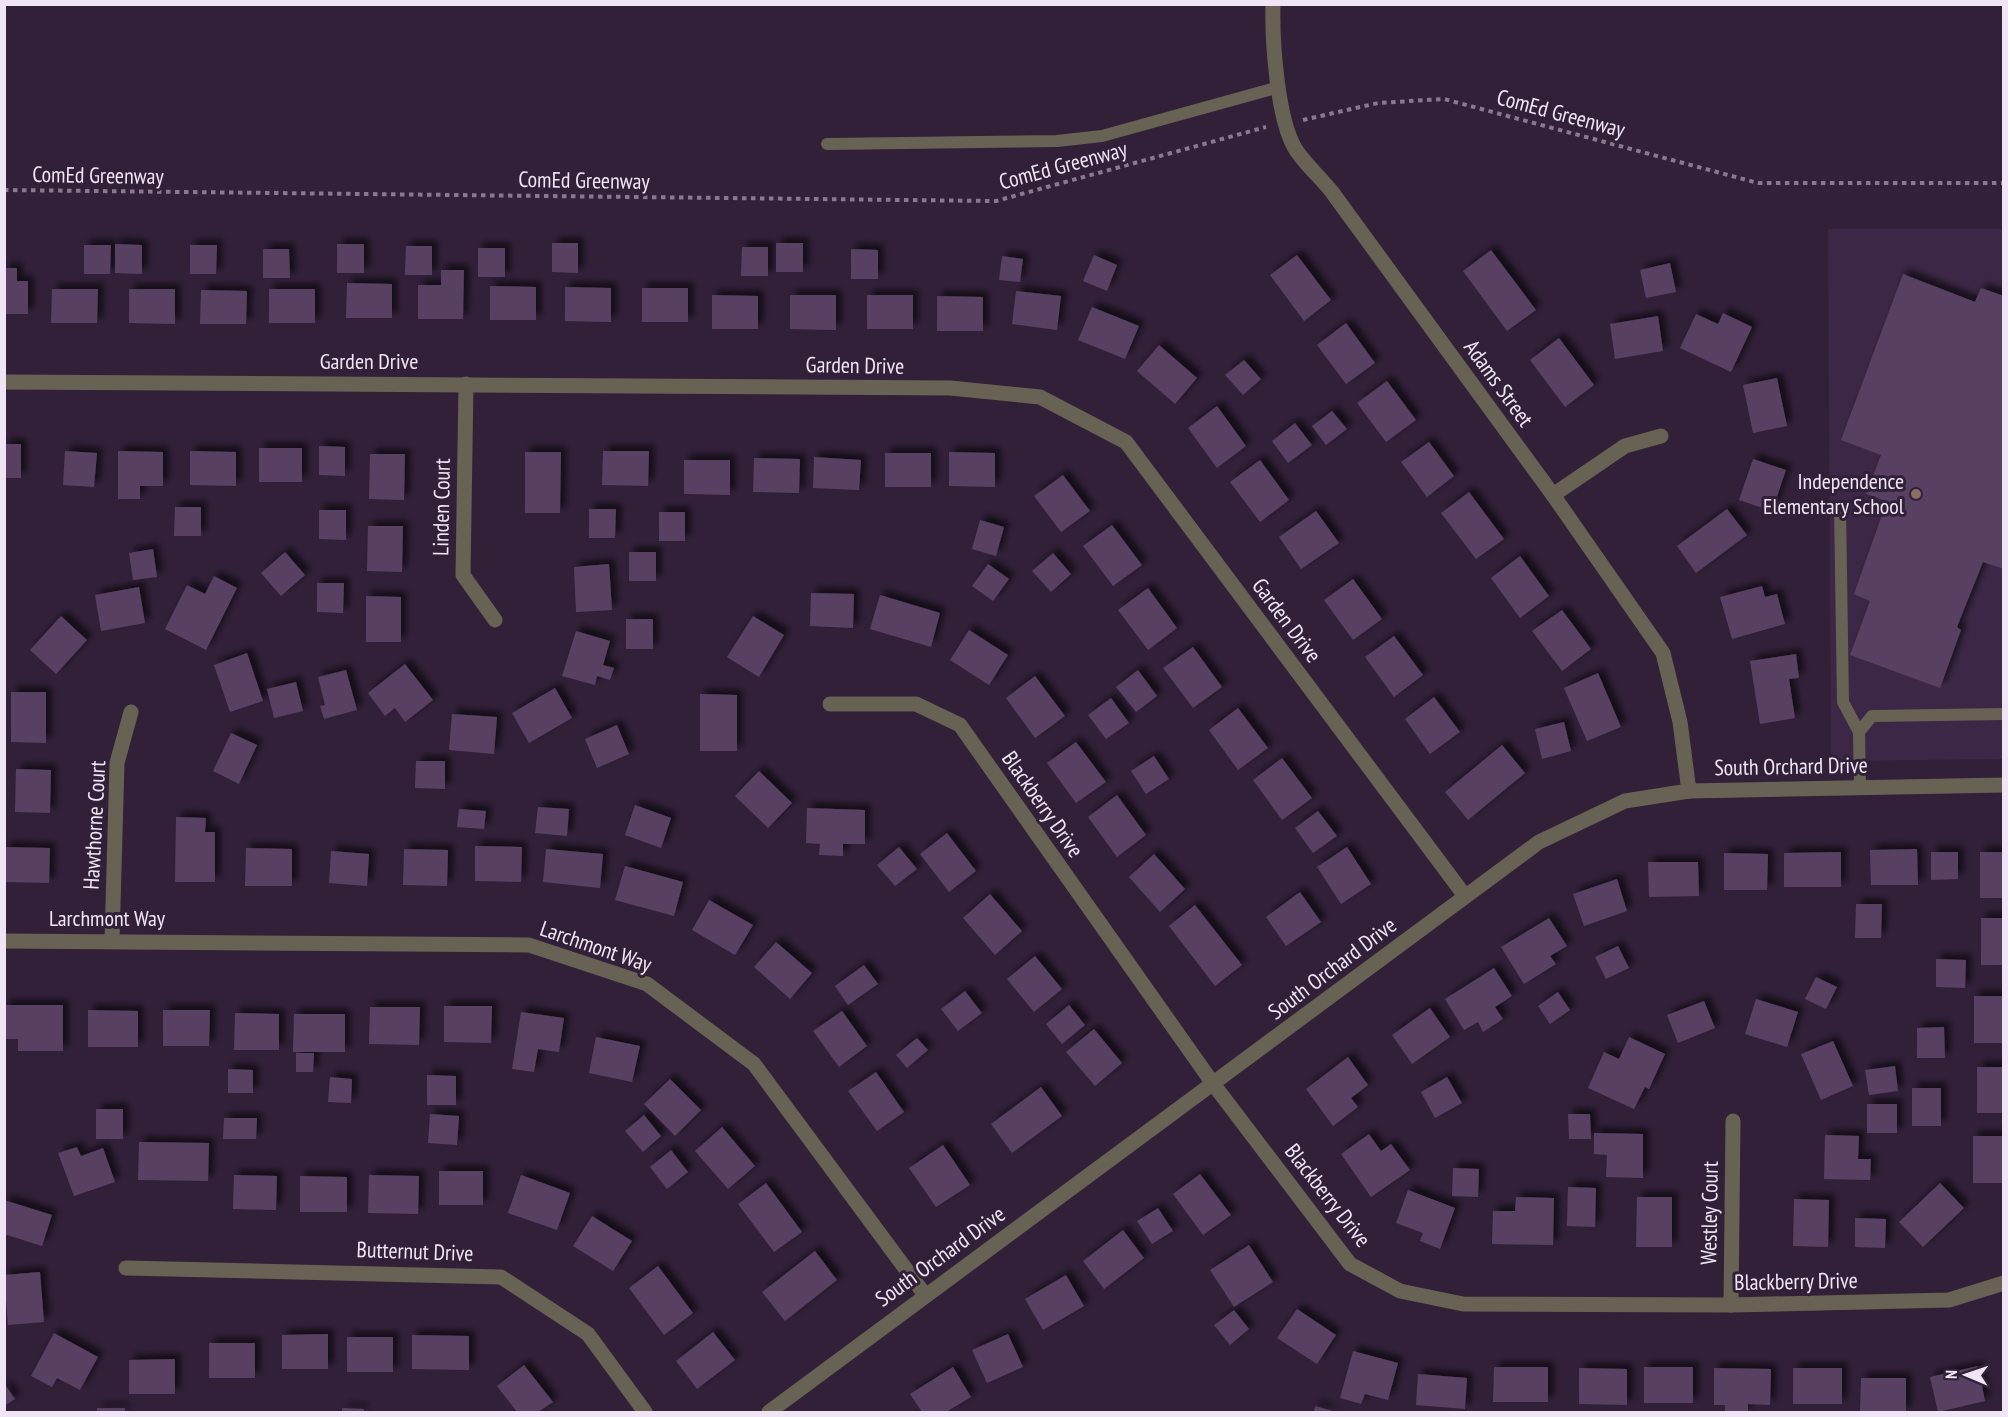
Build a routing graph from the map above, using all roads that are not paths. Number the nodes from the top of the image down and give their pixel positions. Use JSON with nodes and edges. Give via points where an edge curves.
{"nodes":[{"id":1,"x":1273,"y":4,"type":"edge"},
{"id":2,"x":1279,"y":87,"type":"junction"},
{"id":3,"x":827,"y":144,"type":"dead end"},
{"id":4,"x":4,"y":382,"type":"edge"},
{"id":5,"x":466,"y":384,"type":"junction"},
{"id":6,"x":1660,"y":436,"type":"dead end"},
{"id":7,"x":1553,"y":495,"type":"junction"},
{"id":8,"x":1840,"y":506,"type":"dead end"},
{"id":9,"x":495,"y":620,"type":"dead end"},
{"id":10,"x":830,"y":704,"type":"dead end"},
{"id":11,"x":131,"y":712,"type":"dead end"},
{"id":12,"x":2004,"y":714,"type":"edge"},
{"id":13,"x":1859,"y":732,"type":"junction"},
{"id":14,"x":2004,"y":785,"type":"edge"},
{"id":15,"x":1860,"y":788,"type":"junction"},
{"id":16,"x":1689,"y":791,"type":"junction"},
{"id":17,"x":1465,"y":896,"type":"junction"},
{"id":18,"x":4,"y":940,"type":"edge"},
{"id":19,"x":112,"y":940,"type":"junction"},
{"id":20,"x":1214,"y":1085,"type":"junction"},
{"id":21,"x":1733,"y":1121,"type":"dead end"},
{"id":22,"x":126,"y":1268,"type":"dead end"},
{"id":23,"x":2004,"y":1282,"type":"edge"},
{"id":24,"x":925,"y":1295,"type":"junction"},
{"id":25,"x":1731,"y":1305,"type":"junction"},
{"id":26,"x":645,"y":1413,"type":"edge"},
{"id":27,"x":769,"y":1413,"type":"edge"}],
"edges":[{"from":1,"to":2,"type":"street","name":"Adams Street"},
{"from":2,"to":3,"type":"lane","via":[[1102,136],[1057,141]]},
{"from":2,"to":7,"type":"street","name":"Adams Street","via":[[1295,149],[1332,192]]},
{"from":4,"to":5,"type":"street","name":"Garden Drive"},
{"from":5,"to":9,"type":"street","name":"Linden Court","via":[[462,575]]},
{"from":5,"to":17,"type":"street","name":"Garden Drive","via":[[950,388],[1040,397],[1126,442]]},
{"from":6,"to":7,"type":"street","via":[[1625,446]]},
{"from":7,"to":16,"type":"street","name":"Adams Street","via":[[1663,653],[1680,722]]},
{"from":8,"to":13,"type":"lane","via":[[1843,702]]},
{"from":10,"to":20,"type":"street","name":"Blackberry Drive","via":[[916,704],[960,725]]},
{"from":11,"to":19,"type":"street","name":"Hawthorne Court","via":[[117,763]]},
{"from":12,"to":13,"type":"lane","via":[[1872,716]]},
{"from":13,"to":15,"type":"lane"},
{"from":14,"to":15,"type":"street","name":"South Orchard Drive"},
{"from":15,"to":16,"type":"street","name":"South Orchard Drive"},
{"from":16,"to":17,"type":"street","name":"South Orchard Drive","via":[[1616,805],[1539,842]]},
{"from":17,"to":20,"type":"street","name":"South Orchard Drive"},
{"from":18,"to":19,"type":"street","name":"Larchmont Way"},
{"from":19,"to":24,"type":"street","name":"Larchmont Way","via":[[529,945],[647,984],[754,1064]]},
{"from":20,"to":24,"type":"street","name":"South Orchard Drive"},
{"from":20,"to":25,"type":"street","name":"Blackberry Drive","via":[[1350,1264],[1400,1291],[1464,1304]]},
{"from":21,"to":25,"type":"street","name":"Westley Court"},
{"from":22,"to":26,"type":"street","name":"Butternut Drive","via":[[501,1277],[588,1334]]},
{"from":23,"to":25,"type":"street","name":"Blackberry Drive","via":[[1948,1300]]},
{"from":24,"to":27,"type":"street","name":"South Orchard Drive"}]}
